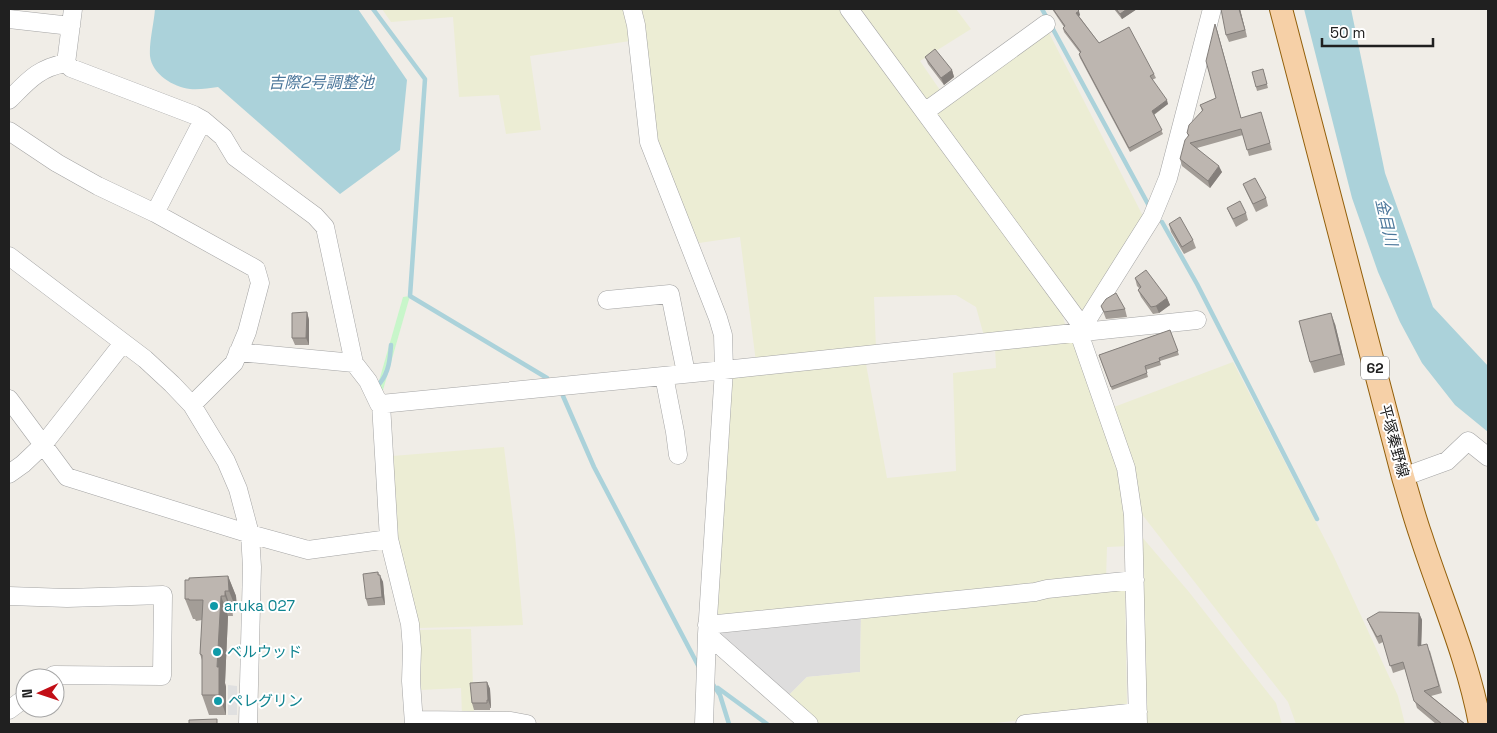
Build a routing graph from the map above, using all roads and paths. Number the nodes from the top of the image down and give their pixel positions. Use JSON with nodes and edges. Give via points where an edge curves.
{"nodes":[{"id":1,"x":73,"y":9,"type":"edge"},
{"id":2,"x":632,"y":9,"type":"edge"},
{"id":3,"x":849,"y":9,"type":"edge"},
{"id":4,"x":1197,"y":9,"type":"edge"},
{"id":5,"x":1281,"y":9,"type":"edge"},
{"id":6,"x":1210,"y":16,"type":"edge"},
{"id":7,"x":9,"y":19,"type":"edge"},
{"id":8,"x":1046,"y":24,"type":"dead end"},
{"id":9,"x":71,"y":26,"type":"junction"},
{"id":10,"x":66,"y":63,"type":"junction"},
{"id":11,"x":9,"y":100,"type":"edge"},
{"id":12,"x":926,"y":111,"type":"junction"},
{"id":13,"x":203,"y":120,"type":"junction"},
{"id":14,"x":9,"y":132,"type":"edge"},
{"id":15,"x":155,"y":213,"type":"junction"},
{"id":16,"x":9,"y":256,"type":"edge"},
{"id":17,"x":608,"y":300,"type":"dead end"},
{"id":18,"x":1197,"y":320,"type":"dead end"},
{"id":19,"x":1079,"y":333,"type":"junction"},
{"id":20,"x":123,"y":343,"type":"junction"},
{"id":21,"x":238,"y":352,"type":"junction"},
{"id":22,"x":354,"y":364,"type":"junction"},
{"id":23,"x":724,"y":370,"type":"junction"},
{"id":24,"x":686,"y":373,"type":"junction"},
{"id":25,"x":664,"y":376,"type":"junction"},
{"id":26,"x":9,"y":399,"type":"edge"},
{"id":27,"x":381,"y":404,"type":"junction"},
{"id":28,"x":192,"y":405,"type":"junction"},
{"id":29,"x":43,"y":445,"type":"junction"},
{"id":30,"x":678,"y":455,"type":"dead end"},
{"id":31,"x":1488,"y":457,"type":"edge"},
{"id":32,"x":9,"y":474,"type":"edge"},
{"id":33,"x":1403,"y":477,"type":"junction"},
{"id":34,"x":250,"y":534,"type":"junction"},
{"id":35,"x":389,"y":539,"type":"junction"},
{"id":36,"x":1135,"y":580,"type":"junction"},
{"id":37,"x":9,"y":596,"type":"edge"},
{"id":38,"x":707,"y":630,"type":"junction"},
{"id":39,"x":65,"y":675,"type":"edge"},
{"id":40,"x":1138,"y":718,"type":"edge"},
{"id":41,"x":414,"y":722,"type":"edge"},
{"id":42,"x":248,"y":724,"type":"edge"},
{"id":43,"x":527,"y":724,"type":"edge"},
{"id":44,"x":704,"y":724,"type":"edge"},
{"id":45,"x":809,"y":724,"type":"edge"},
{"id":46,"x":1026,"y":724,"type":"edge"},
{"id":47,"x":1480,"y":724,"type":"edge"}],
"edges":[{"from":1,"to":9,"type":"street"},
{"from":2,"to":23,"type":"street","via":[[649,142],[718,318],[723,335]]},
{"from":3,"to":12,"type":"street"},
{"from":4,"to":6,"type":"street"},
{"from":5,"to":33,"type":"main road","name":"平塚秦野線","number":"62"},
{"from":6,"to":19,"type":"street","via":[[1168,178],[1152,217]]},
{"from":7,"to":9,"type":"street"},
{"from":8,"to":12,"type":"street"},
{"from":9,"to":10,"type":"street"},
{"from":10,"to":11,"type":"street","via":[[34,75]]},
{"from":10,"to":13,"type":"street","via":[[71,68]]},
{"from":12,"to":19,"type":"street","via":[[1079,322]]},
{"from":13,"to":15,"type":"street"},
{"from":13,"to":22,"type":"street","via":[[223,137],[236,157],[325,227]]},
{"from":14,"to":15,"type":"street","via":[[98,186]]},
{"from":15,"to":21,"type":"street","via":[[256,269],[260,283]]},
{"from":16,"to":20,"type":"street"},
{"from":17,"to":24,"type":"street","via":[[670,294]]},
{"from":18,"to":19,"type":"street"},
{"from":19,"to":23,"type":"street"},
{"from":19,"to":36,"type":"street","via":[[1126,468],[1133,515]]},
{"from":20,"to":28,"type":"street","via":[[145,359]]},
{"from":20,"to":29,"type":"street"},
{"from":21,"to":22,"type":"street"},
{"from":21,"to":28,"type":"street","via":[[234,363]]},
{"from":22,"to":27,"type":"street"},
{"from":23,"to":24,"type":"street"},
{"from":23,"to":38,"type":"street"},
{"from":24,"to":25,"type":"street"},
{"from":25,"to":27,"type":"street"},
{"from":25,"to":30,"type":"street"},
{"from":26,"to":29,"type":"street"},
{"from":27,"to":35,"type":"street"},
{"from":28,"to":34,"type":"street","via":[[226,461],[238,489]]},
{"from":29,"to":32,"type":"street"},
{"from":29,"to":34,"type":"street","via":[[68,477]]},
{"from":31,"to":33,"type":"street","via":[[1468,441],[1447,461]]},
{"from":33,"to":47,"type":"main road","name":"平塚秦野線","number":"62","via":[[1457,638]]},
{"from":34,"to":35,"type":"street","via":[[308,550]]},
{"from":34,"to":42,"type":"street"},
{"from":35,"to":41,"type":"street","via":[[410,624]]},
{"from":36,"to":38,"type":"street"},
{"from":36,"to":40,"type":"street"},
{"from":37,"to":39,"type":"street","via":[[163,595],[162,676]]},
{"from":38,"to":44,"type":"street"},
{"from":38,"to":45,"type":"street"},
{"from":40,"to":46,"type":"street"},
{"from":41,"to":43,"type":"street","via":[[510,721]]}]}
